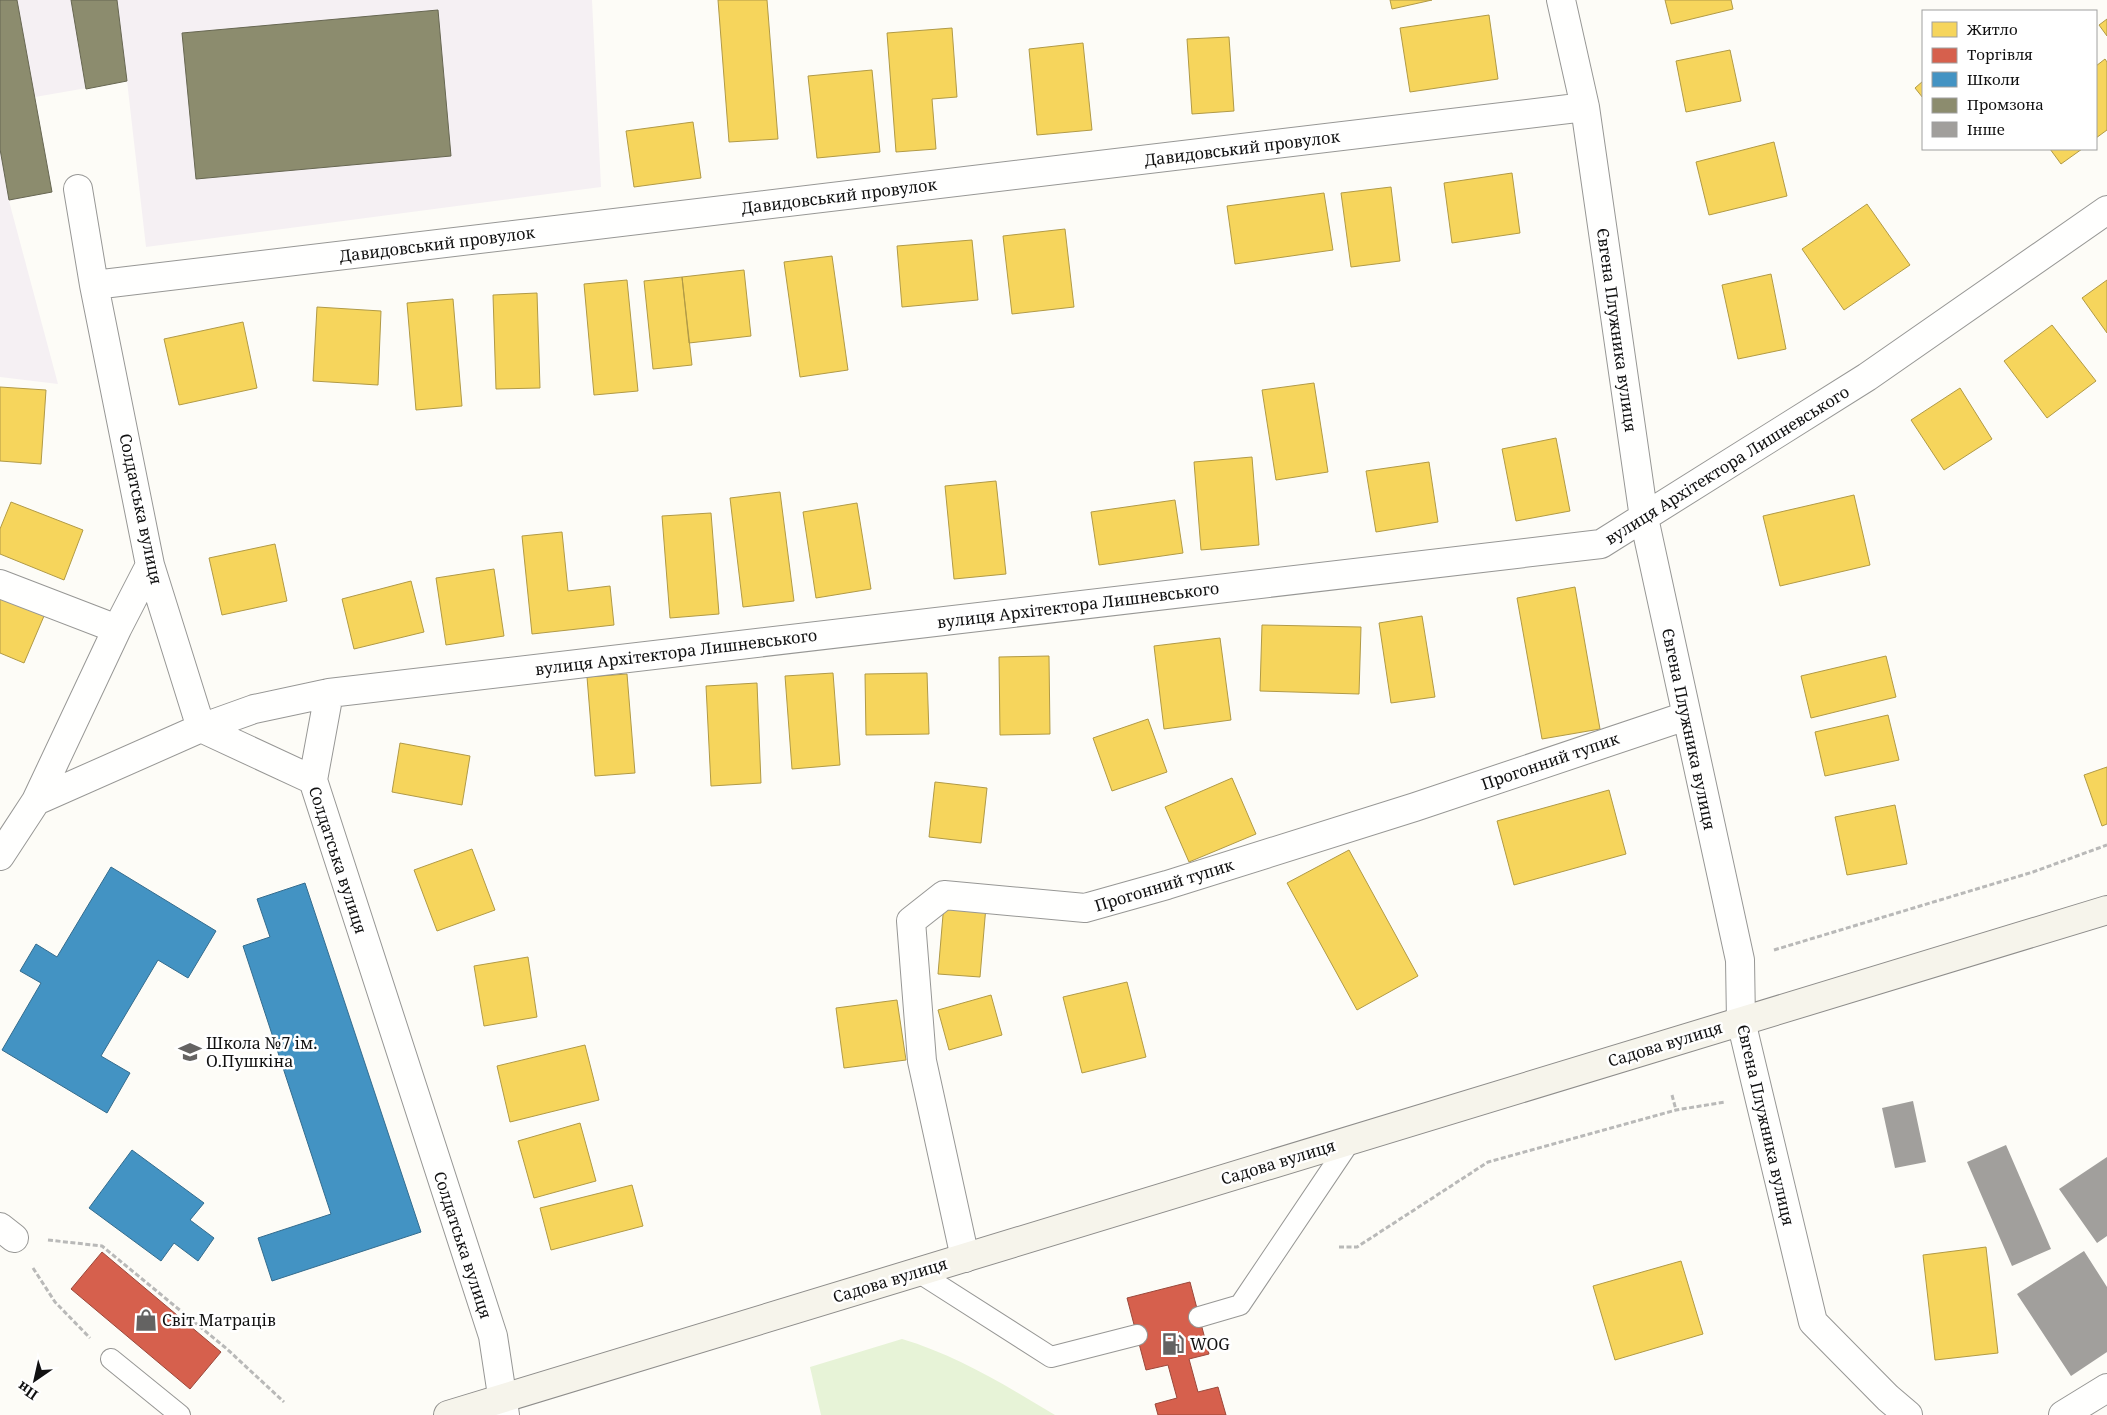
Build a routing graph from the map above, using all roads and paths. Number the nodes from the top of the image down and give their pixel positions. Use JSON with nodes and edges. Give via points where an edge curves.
{"nodes":[{"id":1,"x":1561,"y":0,"type":"edge"},
{"id":2,"x":1585,"y":107,"type":"junction"},
{"id":3,"x":78,"y":189,"type":"dead end"},
{"id":4,"x":2107,"y":210,"type":"edge"},
{"id":5,"x":94,"y":285,"type":"junction"},
{"id":6,"x":1644,"y":518,"type":"junction"},
{"id":7,"x":150,"y":564,"type":"junction"},
{"id":8,"x":0,"y":584,"type":"edge"},
{"id":9,"x":117,"y":629,"type":"junction"},
{"id":10,"x":329,"y":693,"type":"junction"},
{"id":11,"x":1686,"y":716,"type":"junction"},
{"id":12,"x":201,"y":728,"type":"junction"},
{"id":13,"x":313,"y":780,"type":"junction"},
{"id":14,"x":36,"y":801,"type":"junction"},
{"id":15,"x":2107,"y":845,"type":"edge"},
{"id":16,"x":0,"y":856,"type":"edge"},
{"id":17,"x":2107,"y":910,"type":"edge"},
{"id":18,"x":1740,"y":960,"type":"junction"},
{"id":19,"x":1741,"y":1021,"type":"junction"},
{"id":20,"x":1672,"y":1095,"type":"dead end"},
{"id":21,"x":1760,"y":1101,"type":"junction"},
{"id":22,"x":1676,"y":1110,"type":"junction"},
{"id":23,"x":1351,"y":1140,"type":"junction"},
{"id":24,"x":7,"y":1233,"type":"edge"},
{"id":25,"x":1339,"y":1247,"type":"dead end"},
{"id":26,"x":965,"y":1258,"type":"junction"},
{"id":27,"x":918,"y":1272,"type":"junction"},
{"id":28,"x":1199,"y":1317,"type":"dead end"},
{"id":29,"x":1137,"y":1335,"type":"dead end"},
{"id":30,"x":111,"y":1359,"type":"joint"},
{"id":31,"x":2107,"y":1388,"type":"edge"},
{"id":32,"x":284,"y":1402,"type":"dead end"},
{"id":33,"x":504,"y":1407,"type":"edge"},
{"id":34,"x":180,"y":1415,"type":"edge"},
{"id":35,"x":448,"y":1415,"type":"edge"},
{"id":36,"x":1908,"y":1415,"type":"edge"},
{"id":37,"x":2062,"y":1415,"type":"edge"}],
"edges":[{"from":1,"to":2,"type":"street","name":"Євгена Плужника вулиця"},
{"from":2,"to":5,"type":"street","name":"Давидовський провулок"},
{"from":2,"to":6,"type":"street","name":"Євгена Плужника вулиця"},
{"from":3,"to":5,"type":"street","name":"Солдатська вулиця"},
{"from":4,"to":6,"type":"street","name":"вулиця Архітектора Лишневського","via":[[1867,377]]},
{"from":5,"to":7,"type":"street","name":"Солдатська вулиця"},
{"from":6,"to":10,"type":"street","name":"вулиця Архітектора Лишневського","via":[[1601,544]]},
{"from":6,"to":11,"type":"street","name":"Євгена Плужника вулиця"},
{"from":7,"to":9,"type":"street"},
{"from":7,"to":12,"type":"street","name":"Солдатська вулиця"},
{"from":8,"to":9,"type":"street"},
{"from":9,"to":14,"type":"street"},
{"from":10,"to":12,"type":"street","name":"вулиця Архітектора Лишневського","via":[[254,709]]},
{"from":10,"to":13,"type":"street"},
{"from":11,"to":18,"type":"street","name":"Євгена Плужника вулиця"},
{"from":11,"to":26,"type":"street","name":"Прогонний тупик","via":[[1415,807],[1086,908],[944,896],[911,921],[922,1061]]},
{"from":12,"to":13,"type":"street","name":"Солдатська вулиця"},
{"from":12,"to":14,"type":"street","name":"вулиця Архітектора Лишневського"},
{"from":13,"to":33,"type":"street","name":"Солдатська вулиця","via":[[493,1336]]},
{"from":14,"to":16,"type":"street"},
{"from":15,"to":18,"type":"path","via":[[2033,872]]},
{"from":17,"to":19,"type":"main road","name":"Садова вулиця"},
{"from":18,"to":19,"type":"street","name":"Євгена Плужника вулиця"},
{"from":19,"to":21,"type":"street","name":"Євгена Плужника вулиця"},
{"from":19,"to":23,"type":"main road","name":"Садова вулиця"},
{"from":20,"to":22,"type":"path"},
{"from":21,"to":22,"type":"path","via":[[1734,1101]]},
{"from":21,"to":36,"type":"street","name":"Євгена Плужника вулиця","via":[[1813,1322]]},
{"from":22,"to":25,"type":"path","via":[[1488,1162],[1357,1247]]},
{"from":23,"to":26,"type":"main road","name":"Садова вулиця"},
{"from":23,"to":28,"type":"lane","via":[[1240,1306]]},
{"from":24,"to":30,"type":"path","via":[[55,1302]]},
{"from":24,"to":32,"type":"path","via":[[102,1246],[227,1349]]},
{"from":26,"to":27,"type":"main road","name":"Садова вулиця"},
{"from":27,"to":29,"type":"lane","via":[[1051,1357]]},
{"from":27,"to":33,"type":"main road","name":"Садова вулиця"},
{"from":30,"to":34,"type":"lane"},
{"from":31,"to":37,"type":"street"},
{"from":33,"to":35,"type":"main road","name":"Садова вулиця"}]}
